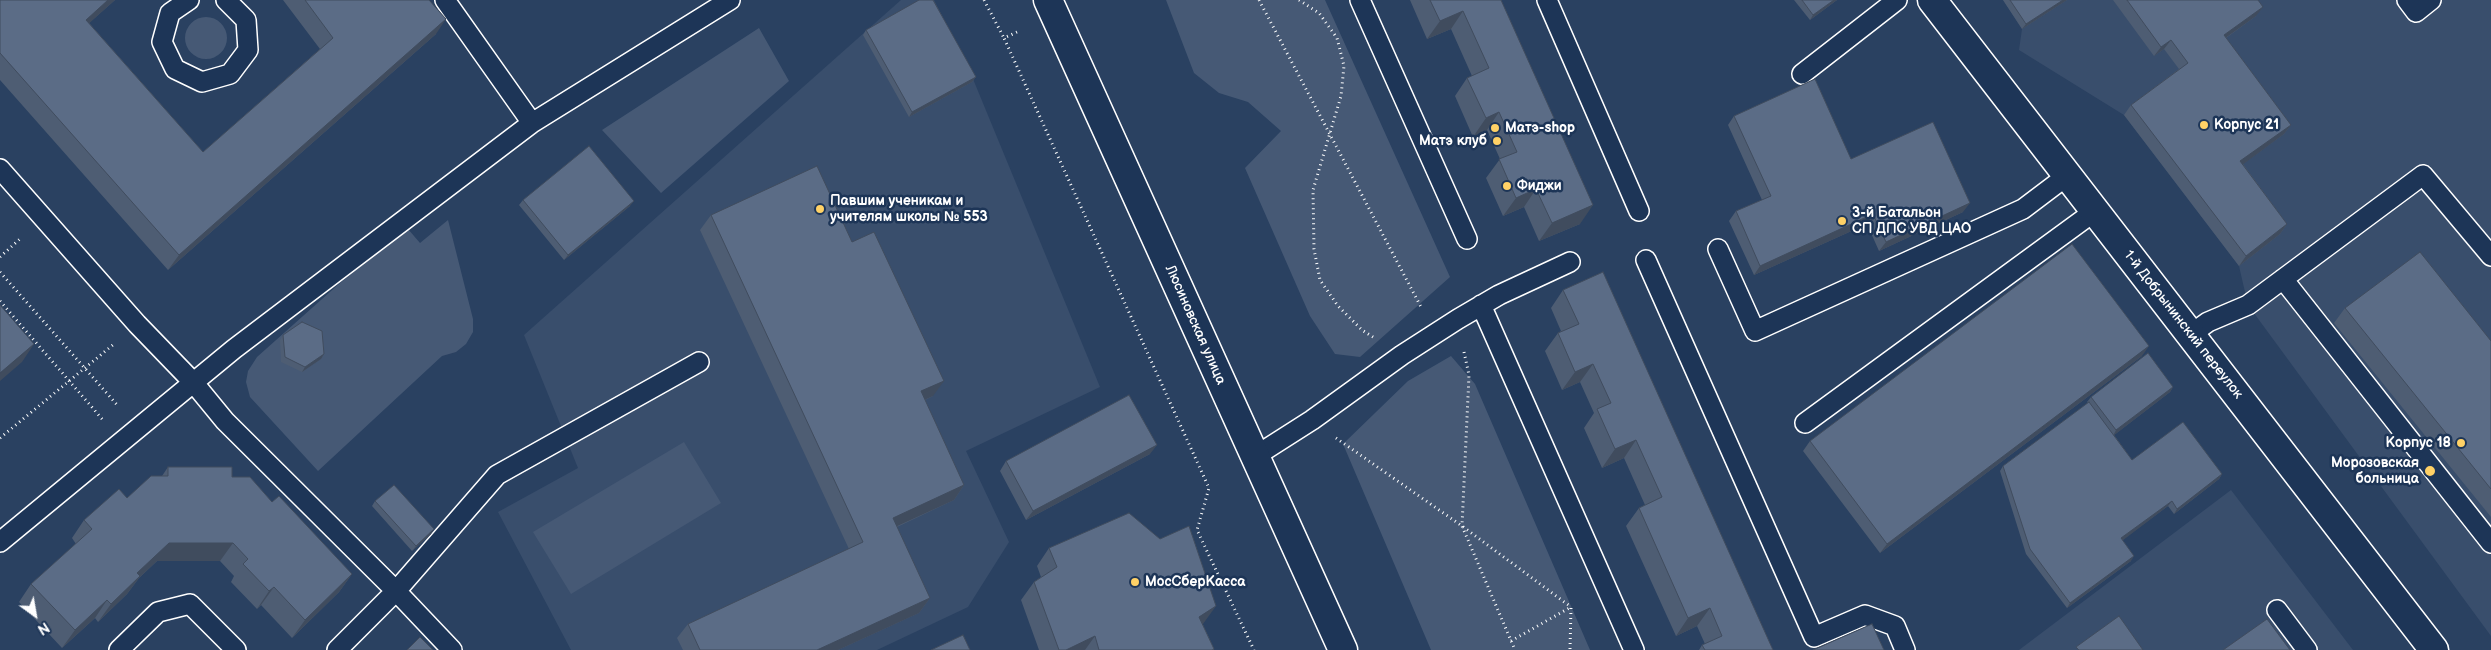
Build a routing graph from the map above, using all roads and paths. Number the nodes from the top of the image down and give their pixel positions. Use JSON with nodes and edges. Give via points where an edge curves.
{"nodes":[{"id":1,"x":189,"y":0,"type":"edge"},
{"id":2,"x":226,"y":0,"type":"edge"},
{"id":3,"x":445,"y":0,"type":"edge"},
{"id":4,"x":730,"y":0,"type":"edge"},
{"id":5,"x":984,"y":0,"type":"edge"},
{"id":6,"x":1048,"y":0,"type":"edge"},
{"id":7,"x":1259,"y":0,"type":"edge"},
{"id":8,"x":1299,"y":0,"type":"edge"},
{"id":9,"x":1360,"y":0,"type":"edge"},
{"id":10,"x":1547,"y":0,"type":"edge"},
{"id":11,"x":1897,"y":0,"type":"edge"},
{"id":12,"x":1932,"y":0,"type":"edge"},
{"id":13,"x":2407,"y":0,"type":"edge"},
{"id":14,"x":2431,"y":0,"type":"edge"},
{"id":15,"x":166,"y":7,"type":"edge"},
{"id":16,"x":1017,"y":32,"type":"dead end"},
{"id":17,"x":1004,"y":38,"type":"junction"},
{"id":18,"x":1802,"y":74,"type":"dead end"},
{"id":19,"x":532,"y":122,"type":"junction"},
{"id":20,"x":1329,"y":133,"type":"junction"},
{"id":21,"x":0,"y":169,"type":"edge"},
{"id":22,"x":2068,"y":175,"type":"junction"},
{"id":23,"x":1639,"y":211,"type":"dead end"},
{"id":24,"x":2095,"y":211,"type":"junction"},
{"id":25,"x":1467,"y":239,"type":"dead end"},
{"id":26,"x":1718,"y":249,"type":"dead end"},
{"id":27,"x":2491,"y":256,"type":"edge"},
{"id":28,"x":1646,"y":260,"type":"dead end"},
{"id":29,"x":1570,"y":262,"type":"dead end"},
{"id":30,"x":0,"y":272,"type":"edge"},
{"id":31,"x":2283,"y":279,"type":"junction"},
{"id":32,"x":0,"y":301,"type":"edge"},
{"id":33,"x":1481,"y":306,"type":"junction"},
{"id":34,"x":1458,"y":319,"type":"junction"},
{"id":35,"x":137,"y":324,"type":"junction"},
{"id":36,"x":1436,"y":334,"type":"junction"},
{"id":37,"x":2190,"y":335,"type":"junction"},
{"id":38,"x":1402,"y":355,"type":"junction"},
{"id":39,"x":699,"y":362,"type":"dead end"},
{"id":40,"x":85,"y":369,"type":"junction"},
{"id":41,"x":70,"y":382,"type":"junction"},
{"id":42,"x":193,"y":382,"type":"junction"},
{"id":43,"x":1312,"y":420,"type":"junction"},
{"id":44,"x":1805,"y":422,"type":"dead end"},
{"id":45,"x":137,"y":427,"type":"junction"},
{"id":46,"x":0,"y":438,"type":"edge"},
{"id":47,"x":122,"y":441,"type":"junction"},
{"id":48,"x":1254,"y":457,"type":"junction"},
{"id":49,"x":1462,"y":526,"type":"junction"},
{"id":50,"x":0,"y":542,"type":"edge"},
{"id":51,"x":2491,"y":543,"type":"edge"},
{"id":52,"x":396,"y":591,"type":"junction"},
{"id":53,"x":1571,"y":607,"type":"junction"},
{"id":54,"x":2277,"y":610,"type":"dead end"},
{"id":55,"x":1511,"y":641,"type":"junction"},
{"id":56,"x":2424,"y":647,"type":"edge"},
{"id":57,"x":119,"y":650,"type":"edge"},
{"id":58,"x":236,"y":650,"type":"edge"},
{"id":59,"x":337,"y":650,"type":"edge"},
{"id":60,"x":452,"y":650,"type":"edge"},
{"id":61,"x":1254,"y":650,"type":"edge"},
{"id":62,"x":1343,"y":650,"type":"edge"},
{"id":63,"x":1516,"y":650,"type":"edge"},
{"id":64,"x":1570,"y":650,"type":"edge"},
{"id":65,"x":1634,"y":650,"type":"edge"},
{"id":66,"x":1905,"y":650,"type":"edge"},
{"id":67,"x":2307,"y":650,"type":"edge"}],
"edges":[{"from":1,"to":15,"type":"lane"},
{"from":2,"to":15,"type":"lane","via":[[246,20],[248,50],[230,74],[202,82],[175,69],[162,42]]},
{"from":3,"to":19,"type":"lane"},
{"from":4,"to":19,"type":"lane"},
{"from":5,"to":17,"type":"path"},
{"from":6,"to":48,"type":"street","name":"Люсиновская улица"},
{"from":7,"to":20,"type":"path"},
{"from":8,"to":20,"type":"path","via":[[1319,13],[1337,38],[1344,66],[1341,96]]},
{"from":9,"to":25,"type":"lane"},
{"from":10,"to":23,"type":"lane"},
{"from":11,"to":18,"type":"lane"},
{"from":12,"to":22,"type":"street","name":"1-й Добрынинский переулок"},
{"from":13,"to":14,"type":"lane","via":[[2416,12]]},
{"from":16,"to":17,"type":"path"},
{"from":17,"to":61,"type":"path","via":[[1209,488],[1197,530]]},
{"from":19,"to":42,"type":"lane"},
{"from":20,"to":36,"type":"path"},
{"from":20,"to":38,"type":"path","via":[[1313,190],[1314,248],[1320,280],[1338,306],[1362,330]]},
{"from":21,"to":35,"type":"lane"},
{"from":22,"to":24,"type":"street","name":"1-й Добрынинский переулок"},
{"from":22,"to":26,"type":"lane","via":[[2023,209],[1755,331]]},
{"from":24,"to":37,"type":"street","name":"1-й Добрынинский переулок"},
{"from":24,"to":44,"type":"lane"},
{"from":27,"to":31,"type":"lane","via":[[2423,175]]},
{"from":28,"to":66,"type":"lane","via":[[1814,637],[1865,615],[1895,626]]},
{"from":29,"to":33,"type":"lane"},
{"from":30,"to":40,"type":"path"},
{"from":31,"to":37,"type":"lane","via":[[2248,305],[2208,322]]},
{"from":31,"to":51,"type":"lane"},
{"from":32,"to":41,"type":"path"},
{"from":33,"to":34,"type":"lane"},
{"from":33,"to":65,"type":"lane"},
{"from":34,"to":36,"type":"lane"},
{"from":34,"to":49,"type":"path","via":[[1469,376]]},
{"from":35,"to":40,"type":"path"},
{"from":35,"to":42,"type":"lane"},
{"from":36,"to":38,"type":"lane"},
{"from":37,"to":56,"type":"street","name":"1-й Добрынинский переулок"},
{"from":38,"to":43,"type":"lane"},
{"from":39,"to":52,"type":"lane","via":[[497,475]]},
{"from":40,"to":41,"type":"path"},
{"from":40,"to":45,"type":"path"},
{"from":41,"to":46,"type":"path"},
{"from":41,"to":47,"type":"path"},
{"from":42,"to":45,"type":"lane"},
{"from":42,"to":52,"type":"lane","via":[[225,421]]},
{"from":43,"to":48,"type":"lane"},
{"from":43,"to":49,"type":"path"},
{"from":45,"to":47,"type":"lane"},
{"from":47,"to":50,"type":"lane"},
{"from":48,"to":62,"type":"street","name":"Люсиновская улица"},
{"from":49,"to":53,"type":"path"},
{"from":49,"to":55,"type":"path"},
{"from":52,"to":59,"type":"lane"},
{"from":52,"to":60,"type":"lane"},
{"from":53,"to":55,"type":"path"},
{"from":53,"to":64,"type":"path"},
{"from":54,"to":67,"type":"lane"},
{"from":55,"to":63,"type":"path"},
{"from":57,"to":58,"type":"lane","via":[[158,612],[190,604]]}]}
